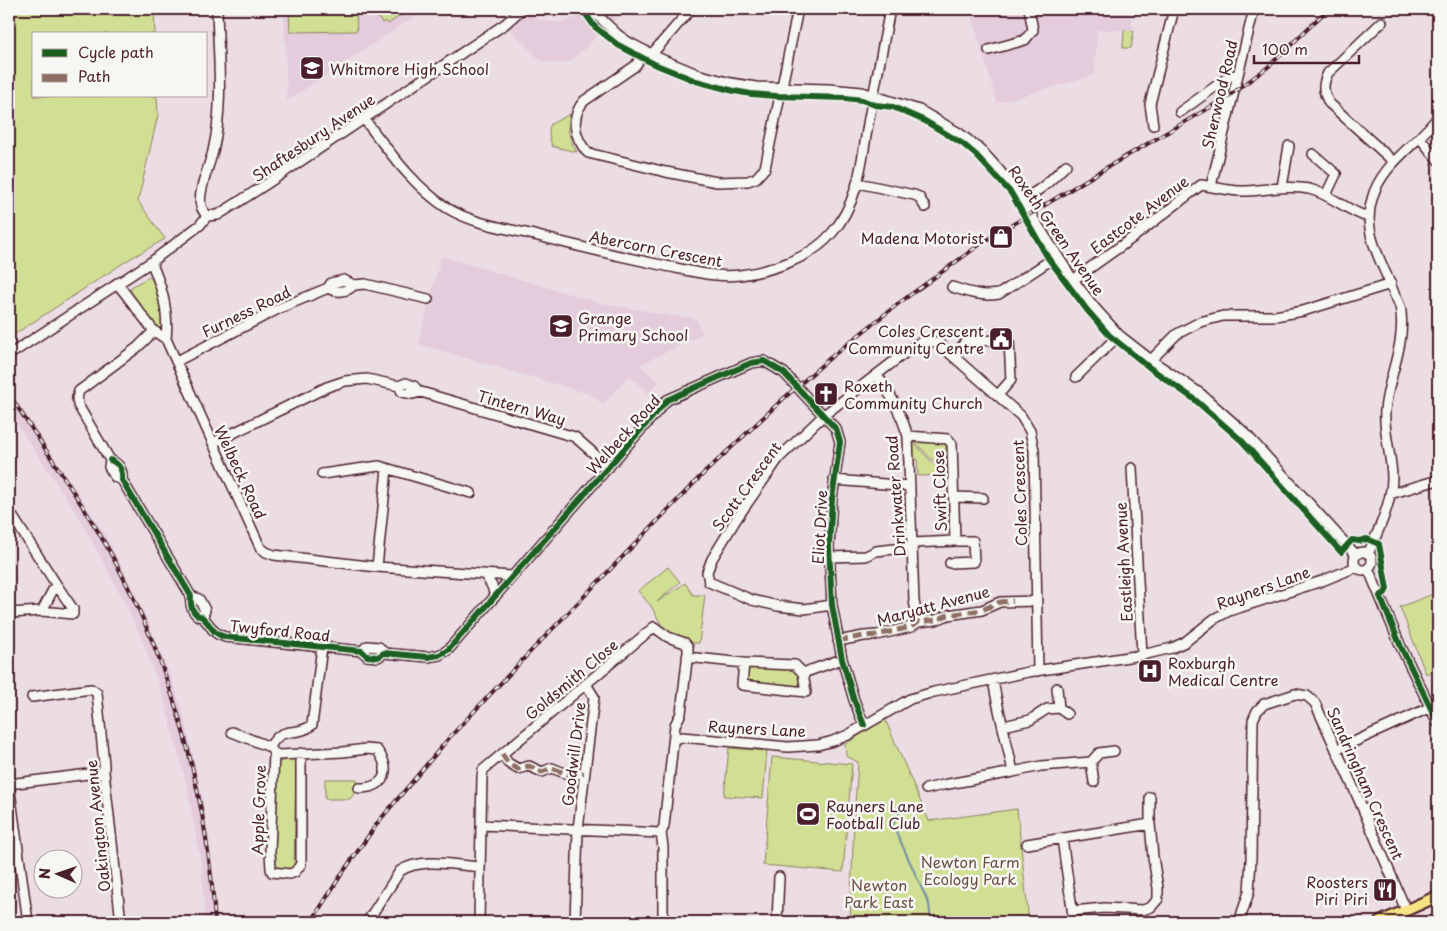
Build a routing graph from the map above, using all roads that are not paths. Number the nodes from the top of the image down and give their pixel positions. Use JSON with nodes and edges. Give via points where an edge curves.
{"nodes":[{"id":1,"x":217,"y":9,"type":"edge"},
{"id":2,"x":522,"y":9,"type":"edge"},
{"id":3,"x":591,"y":9,"type":"edge"},
{"id":4,"x":691,"y":9,"type":"edge"},
{"id":5,"x":798,"y":9,"type":"edge"},
{"id":6,"x":890,"y":9,"type":"edge"},
{"id":7,"x":1029,"y":9,"type":"edge"},
{"id":8,"x":1174,"y":9,"type":"edge"},
{"id":9,"x":1254,"y":9,"type":"edge"},
{"id":10,"x":1382,"y":22,"type":"dead end"},
{"id":11,"x":989,"y":50,"type":"dead end"},
{"id":12,"x":648,"y":53,"type":"junction"},
{"id":13,"x":1237,"y":75,"type":"junction"},
{"id":14,"x":782,"y":89,"type":"junction"},
{"id":15,"x":873,"y":95,"type":"junction"},
{"id":16,"x":1180,"y":112,"type":"dead end"},
{"id":17,"x":1438,"y":118,"type":"edge"},
{"id":18,"x":364,"y":119,"type":"junction"},
{"id":19,"x":1153,"y":125,"type":"dead end"},
{"id":20,"x":1420,"y":138,"type":"junction"},
{"id":21,"x":1289,"y":146,"type":"dead end"},
{"id":22,"x":1313,"y":154,"type":"dead end"},
{"id":23,"x":1438,"y":160,"type":"edge"},
{"id":24,"x":1394,"y":162,"type":"junction"},
{"id":25,"x":1066,"y":166,"type":"dead end"},
{"id":26,"x":858,"y":184,"type":"junction"},
{"id":27,"x":1211,"y":186,"type":"junction"},
{"id":28,"x":1282,"y":187,"type":"junction"},
{"id":29,"x":1326,"y":195,"type":"junction"},
{"id":30,"x":1020,"y":199,"type":"junction"},
{"id":31,"x":925,"y":207,"type":"dead end"},
{"id":32,"x":207,"y":216,"type":"junction"},
{"id":33,"x":1368,"y":217,"type":"junction"},
{"id":34,"x":1057,"y":256,"type":"junction"},
{"id":35,"x":151,"y":262,"type":"junction"},
{"id":36,"x":1073,"y":280,"type":"junction"},
{"id":37,"x":117,"y":283,"type":"junction"},
{"id":38,"x":1391,"y":284,"type":"junction"},
{"id":39,"x":952,"y":287,"type":"dead end"},
{"id":40,"x":428,"y":299,"type":"dead end"},
{"id":41,"x":154,"y":331,"type":"junction"},
{"id":42,"x":1119,"y":335,"type":"junction"},
{"id":43,"x":166,"y":339,"type":"junction"},
{"id":44,"x":9,"y":355,"type":"edge"},
{"id":45,"x":954,"y":356,"type":"junction"},
{"id":46,"x":177,"y":360,"type":"junction"},
{"id":47,"x":1151,"y":360,"type":"junction"},
{"id":48,"x":877,"y":375,"type":"junction"},
{"id":49,"x":1076,"y":377,"type":"dead end"},
{"id":50,"x":998,"y":395,"type":"junction"},
{"id":51,"x":824,"y":415,"type":"junction"},
{"id":52,"x":908,"y":436,"type":"junction"},
{"id":53,"x":213,"y":442,"type":"junction"},
{"id":54,"x":609,"y":467,"type":"junction"},
{"id":55,"x":1132,"y":468,"type":"dead end"},
{"id":56,"x":387,"y":469,"type":"junction"},
{"id":57,"x":322,"y":474,"type":"dead end"},
{"id":58,"x":834,"y":480,"type":"junction"},
{"id":59,"x":1438,"y":480,"type":"edge"},
{"id":60,"x":910,"y":486,"type":"junction"},
{"id":61,"x":471,"y":493,"type":"dead end"},
{"id":62,"x":1390,"y":494,"type":"junction"},
{"id":63,"x":954,"y":498,"type":"junction"},
{"id":64,"x":983,"y":498,"type":"dead end"},
{"id":65,"x":9,"y":510,"type":"edge"},
{"id":66,"x":955,"y":541,"type":"junction"},
{"id":67,"x":913,"y":545,"type":"junction"},
{"id":68,"x":1368,"y":554,"type":"junction"},
{"id":69,"x":1356,"y":555,"type":"junction"},
{"id":70,"x":830,"y":557,"type":"junction"},
{"id":71,"x":950,"y":563,"type":"dead end"},
{"id":72,"x":1356,"y":567,"type":"junction"},
{"id":73,"x":377,"y":568,"type":"junction"},
{"id":74,"x":1368,"y":568,"type":"junction"},
{"id":75,"x":486,"y":575,"type":"junction"},
{"id":76,"x":512,"y":576,"type":"junction"},
{"id":77,"x":56,"y":584,"type":"junction"},
{"id":78,"x":495,"y":597,"type":"junction"},
{"id":79,"x":1036,"y":600,"type":"junction"},
{"id":80,"x":832,"y":605,"type":"junction"},
{"id":81,"x":42,"y":611,"type":"junction"},
{"id":82,"x":9,"y":613,"type":"edge"},
{"id":83,"x":918,"y":622,"type":"junction"},
{"id":84,"x":838,"y":641,"type":"junction"},
{"id":85,"x":322,"y":647,"type":"junction"},
{"id":86,"x":1142,"y":655,"type":"junction"},
{"id":87,"x":687,"y":657,"type":"junction"},
{"id":88,"x":842,"y":659,"type":"junction"},
{"id":89,"x":744,"y":663,"type":"junction"},
{"id":90,"x":1038,"y":671,"type":"junction"},
{"id":91,"x":803,"y":674,"type":"junction"},
{"id":92,"x":993,"y":680,"type":"junction"},
{"id":93,"x":586,"y":684,"type":"junction"},
{"id":94,"x":1057,"y":688,"type":"dead end"},
{"id":95,"x":32,"y":697,"type":"dead end"},
{"id":96,"x":1431,"y":707,"type":"junction"},
{"id":97,"x":1059,"y":708,"type":"junction"},
{"id":98,"x":1067,"y":714,"type":"dead end"},
{"id":99,"x":1438,"y":723,"type":"edge"},
{"id":100,"x":864,"y":725,"type":"junction"},
{"id":101,"x":1003,"y":726,"type":"junction"},
{"id":102,"x":232,"y":732,"type":"dead end"},
{"id":103,"x":675,"y":739,"type":"junction"},
{"id":104,"x":272,"y":750,"type":"junction"},
{"id":105,"x":1336,"y":750,"type":"junction"},
{"id":106,"x":1114,"y":751,"type":"dead end"},
{"id":107,"x":301,"y":753,"type":"junction"},
{"id":108,"x":503,"y":753,"type":"junction"},
{"id":109,"x":1091,"y":762,"type":"junction"},
{"id":110,"x":104,"y":772,"type":"junction"},
{"id":111,"x":1014,"y":772,"type":"junction"},
{"id":112,"x":584,"y":773,"type":"junction"},
{"id":113,"x":1094,"y":782,"type":"dead end"},
{"id":114,"x":9,"y":784,"type":"edge"},
{"id":115,"x":360,"y":788,"type":"dead end"},
{"id":116,"x":926,"y":789,"type":"dead end"},
{"id":117,"x":1150,"y":797,"type":"dead end"},
{"id":118,"x":1150,"y":824,"type":"junction"},
{"id":119,"x":481,"y":825,"type":"junction"},
{"id":120,"x":578,"y":830,"type":"junction"},
{"id":121,"x":660,"y":833,"type":"junction"},
{"id":122,"x":1062,"y":839,"type":"junction"},
{"id":123,"x":1028,"y":844,"type":"dead end"},
{"id":124,"x":480,"y":867,"type":"junction"},
{"id":125,"x":779,"y":877,"type":"dead end"},
{"id":126,"x":1438,"y":896,"type":"edge"},
{"id":127,"x":1406,"y":910,"type":"junction"},
{"id":128,"x":1073,"y":911,"type":"junction"},
{"id":129,"x":28,"y":922,"type":"edge"},
{"id":130,"x":121,"y":922,"type":"edge"},
{"id":131,"x":367,"y":922,"type":"edge"},
{"id":132,"x":479,"y":922,"type":"edge"},
{"id":133,"x":575,"y":922,"type":"edge"},
{"id":134,"x":663,"y":922,"type":"edge"},
{"id":135,"x":777,"y":922,"type":"edge"},
{"id":136,"x":1074,"y":922,"type":"edge"},
{"id":137,"x":1239,"y":922,"type":"edge"},
{"id":138,"x":1380,"y":922,"type":"edge"}],
"edges":[{"from":1,"to":32,"type":"street","via":[[219,118],[214,149],[200,194],[201,207]]},
{"from":2,"to":18,"type":"street","name":"Shaftesbury Avenue","via":[[505,24]]},
{"from":3,"to":12,"type":"street","name":"Roxeth Green Avenue","via":[[618,36]]},
{"from":4,"to":12,"type":"street"},
{"from":5,"to":14,"type":"street"},
{"from":6,"to":15,"type":"street","name":"Abercorn Crescent"},
{"from":7,"to":11,"type":"street","via":[[1033,30],[1025,40]]},
{"from":8,"to":19,"type":"street","via":[[1150,104]]},
{"from":9,"to":13,"type":"street","name":"Sherwood Road"},
{"from":10,"to":24,"type":"street","via":[[1328,73],[1324,94],[1329,103]]},
{"from":12,"to":14,"type":"street","name":"Roxeth Green Avenue","via":[[697,74],[731,83]]},
{"from":12,"to":14,"type":"street","via":[[578,108],[575,131],[588,152],[702,180],[748,181],[766,168]]},
{"from":13,"to":16,"type":"street","via":[[1230,76]]},
{"from":13,"to":27,"type":"street","name":"Sherwood Road"},
{"from":14,"to":15,"type":"street","name":"Roxeth Green Avenue","via":[[829,89]]},
{"from":15,"to":26,"type":"street","name":"Abercorn Crescent"},
{"from":15,"to":30,"type":"street","name":"Roxeth Green Avenue","via":[[919,110],[959,133],[981,150]]},
{"from":17,"to":20,"type":"street"},
{"from":18,"to":26,"type":"street","name":"Abercorn Crescent","via":[[403,170],[449,210],[482,223],[705,274],[752,273],[775,267],[818,246],[842,219]]},
{"from":18,"to":32,"type":"street","name":"Shaftesbury Avenue","via":[[218,215]]},
{"from":20,"to":23,"type":"street"},
{"from":20,"to":24,"type":"street"},
{"from":21,"to":28,"type":"street"},
{"from":22,"to":29,"type":"street","via":[[1336,174]]},
{"from":24,"to":33,"type":"street","via":[[1382,176]]},
{"from":25,"to":30,"type":"street","via":[[1032,195]]},
{"from":26,"to":31,"type":"street","via":[[914,195]]},
{"from":27,"to":28,"type":"street","name":"Eastcote Avenue","via":[[1247,191]]},
{"from":27,"to":36,"type":"street","name":"Eastcote Avenue","via":[[1200,185]]},
{"from":28,"to":29,"type":"street","name":"Eastcote Avenue"},
{"from":29,"to":33,"type":"street","name":"Eastcote Avenue"},
{"from":30,"to":34,"type":"street","name":"Roxeth Green Avenue"},
{"from":32,"to":35,"type":"street","name":"Shaftesbury Avenue","via":[[200,225]]},
{"from":33,"to":38,"type":"street","via":[[1372,242]]},
{"from":34,"to":36,"type":"street","name":"Roxeth Green Avenue"},
{"from":34,"to":39,"type":"street","via":[[998,294],[978,295]]},
{"from":35,"to":37,"type":"street","name":"Shaftesbury Avenue"},
{"from":35,"to":43,"type":"street","name":"Welbeck Road","via":[[165,303]]},
{"from":36,"to":42,"type":"street","name":"Roxeth Green Avenue"},
{"from":37,"to":41,"type":"street","name":"Welbeck Road"},
{"from":37,"to":44,"type":"street","name":"Shaftesbury Avenue"},
{"from":38,"to":47,"type":"street","via":[[1303,311],[1275,316],[1223,316],[1200,322],[1177,334]]},
{"from":38,"to":62,"type":"street","via":[[1401,312],[1402,341],[1385,410],[1392,478]]},
{"from":40,"to":46,"type":"street","name":"Furness Road","via":[[337,280],[328,288],[280,308]]},
{"from":41,"to":43,"type":"street","name":"Welbeck Road"},
{"from":41,"to":85,"type":"street","name":"Twyford Road","via":[[79,391],[78,405],[110,460],[117,463],[123,472],[122,480],[191,596],[199,599],[205,610],[203,618],[211,630],[225,637]]},
{"from":42,"to":47,"type":"street","name":"Roxeth Green Avenue"},
{"from":42,"to":49,"type":"street"},
{"from":43,"to":46,"type":"street","name":"Welbeck Road"},
{"from":45,"to":48,"type":"street","name":"Coles Crescent","via":[[937,342],[923,341]]},
{"from":45,"to":50,"type":"street","name":"Coles Crescent"},
{"from":45,"to":50,"type":"street","via":[[966,340],[1009,340],[1011,380]]},
{"from":46,"to":53,"type":"street","name":"Welbeck Road"},
{"from":47,"to":69,"type":"street","name":"Roxeth Green Avenue","via":[[1201,394],[1245,433]]},
{"from":48,"to":51,"type":"street","name":"Coles Crescent"},
{"from":48,"to":52,"type":"street","name":"Drinkwater Road","via":[[891,394]]},
{"from":50,"to":79,"type":"street","name":"Coles Crescent","via":[[1021,416],[1030,431],[1034,450]]},
{"from":51,"to":54,"type":"street","name":"Welbeck Road","via":[[784,373],[764,361],[751,363],[667,400]]},
{"from":51,"to":58,"type":"street","name":"Eliot Drive","via":[[836,429],[840,442]]},
{"from":51,"to":80,"type":"street","name":"Scott Crescent","via":[[779,458],[737,518],[712,559],[708,572],[709,582],[752,600],[804,609]]},
{"from":52,"to":60,"type":"street","name":"Drinkwater Road"},
{"from":52,"to":63,"type":"street","name":"Swift Close","via":[[948,439],[952,444]]},
{"from":53,"to":54,"type":"street","name":"Tintern Way","via":[[326,387],[345,381],[367,380],[399,386],[410,384],[418,392],[575,437]]},
{"from":53,"to":73,"type":"street","name":"Welbeck Road","via":[[260,547],[266,552]]},
{"from":54,"to":76,"type":"street","name":"Welbeck Road"},
{"from":55,"to":86,"type":"street","name":"Eastleigh Avenue"},
{"from":56,"to":57,"type":"street","via":[[372,466]]},
{"from":56,"to":61,"type":"street"},
{"from":56,"to":73,"type":"street"},
{"from":58,"to":60,"type":"street"},
{"from":58,"to":70,"type":"street","name":"Eliot Drive"},
{"from":59,"to":62,"type":"street"},
{"from":60,"to":67,"type":"street","name":"Drinkwater Road"},
{"from":62,"to":68,"type":"street"},
{"from":63,"to":64,"type":"street"},
{"from":63,"to":66,"type":"street","name":"Swift Close"},
{"from":65,"to":77,"type":"street"},
{"from":66,"to":67,"type":"street","name":"Swift Close"},
{"from":66,"to":71,"type":"street","via":[[973,541],[974,562]]},
{"from":67,"to":70,"type":"street","name":"Swift Close","via":[[876,550],[866,556]]},
{"from":67,"to":83,"type":"street","name":"Drinkwater Road","via":[[914,601]]},
{"from":68,"to":69,"type":"street","via":[[1360,552]]},
{"from":68,"to":74,"type":"street","via":[[1372,561]]},
{"from":69,"to":72,"type":"street"},
{"from":70,"to":80,"type":"street","name":"Eliot Drive"},
{"from":72,"to":74,"type":"street"},
{"from":72,"to":86,"type":"street","name":"Rayners Lane","via":[[1229,611],[1185,642]]},
{"from":73,"to":75,"type":"street","name":"Welbeck Road"},
{"from":74,"to":96,"type":"street"},
{"from":75,"to":76,"type":"street","name":"Welbeck Road"},
{"from":75,"to":78,"type":"street"},
{"from":76,"to":78,"type":"street","name":"Twyford Road"},
{"from":77,"to":81,"type":"street"},
{"from":77,"to":81,"type":"street","via":[[73,614]]},
{"from":78,"to":85,"type":"street","name":"Twyford Road","via":[[448,650],[439,655],[384,653],[379,647],[367,646],[362,650]]},
{"from":79,"to":83,"type":"street","name":"Maryatt Avenue","via":[[1000,602],[982,610]]},
{"from":79,"to":90,"type":"street","name":"Coles Crescent"},
{"from":80,"to":84,"type":"street","name":"Eliot Drive"},
{"from":81,"to":82,"type":"street"},
{"from":83,"to":84,"type":"street","name":"Maryatt Avenue","via":[[911,627]]},
{"from":84,"to":88,"type":"street","name":"Eliot Drive"},
{"from":85,"to":104,"type":"street","via":[[312,725],[307,730],[277,736]]},
{"from":86,"to":90,"type":"street","name":"Rayners Lane"},
{"from":87,"to":89,"type":"street"},
{"from":87,"to":93,"type":"street","name":"Goldsmith Close","via":[[685,643],[654,627]]},
{"from":87,"to":103,"type":"street"},
{"from":88,"to":91,"type":"street"},
{"from":88,"to":100,"type":"street","name":"Eliot Drive"},
{"from":89,"to":91,"type":"street","via":[[795,665]]},
{"from":89,"to":91,"type":"street","via":[[742,685],[806,692]]},
{"from":90,"to":92,"type":"street","name":"Rayners Lane"},
{"from":92,"to":100,"type":"street","name":"Rayners Lane","via":[[910,699]]},
{"from":92,"to":101,"type":"street"},
{"from":93,"to":108,"type":"street","name":"Goldsmith Close"},
{"from":93,"to":112,"type":"street","name":"Goodwill Drive","via":[[594,698]]},
{"from":94,"to":97,"type":"street"},
{"from":95,"to":110,"type":"street","name":"Oakington Avenue","via":[[92,690],[97,693]]},
{"from":96,"to":99,"type":"street"},
{"from":96,"to":105,"type":"street"},
{"from":97,"to":98,"type":"street"},
{"from":97,"to":101,"type":"street","via":[[1048,709],[1030,720]]},
{"from":100,"to":103,"type":"street","name":"Rayners Lane","via":[[833,741],[804,746]]},
{"from":101,"to":111,"type":"street"},
{"from":102,"to":104,"type":"street","name":"Apple Grove"},
{"from":103,"to":121,"type":"street","via":[[664,826]]},
{"from":104,"to":107,"type":"street","via":[[279,755]]},
{"from":104,"to":107,"type":"street","name":"Apple Grove","via":[[270,852],[271,869],[277,874],[296,872],[301,864]]},
{"from":105,"to":127,"type":"street","name":"Sandringham Crescent"},
{"from":105,"to":137,"type":"street","name":"Sandringham Crescent","via":[[1315,703],[1307,696],[1295,694],[1264,704],[1257,711],[1253,720],[1252,859],[1249,892]]},
{"from":106,"to":109,"type":"street","via":[[1099,753]]},
{"from":107,"to":115,"type":"street","via":[[377,750],[386,766],[382,778],[374,787]]},
{"from":108,"to":112,"type":"street","via":[[508,763],[518,769],[529,766],[542,772],[555,768],[567,774]]},
{"from":108,"to":119,"type":"street","name":"Goldsmith Close","via":[[482,773]]},
{"from":109,"to":111,"type":"street"},
{"from":109,"to":113,"type":"street"},
{"from":110,"to":114,"type":"street"},
{"from":110,"to":130,"type":"street","name":"Oakington Avenue"},
{"from":111,"to":116,"type":"street"},
{"from":112,"to":120,"type":"street","name":"Goodwill Drive"},
{"from":114,"to":129,"type":"street"},
{"from":117,"to":118,"type":"street"},
{"from":118,"to":122,"type":"street"},
{"from":118,"to":128,"type":"street","via":[[1158,888],[1158,899],[1151,907],[1143,910],[1104,908]]},
{"from":119,"to":120,"type":"street"},
{"from":119,"to":124,"type":"street"},
{"from":120,"to":121,"type":"street"},
{"from":120,"to":133,"type":"street","name":"Goodwill Drive"},
{"from":121,"to":134,"type":"street","via":[[663,847]]},
{"from":122,"to":123,"type":"street"},
{"from":122,"to":128,"type":"street"},
{"from":124,"to":131,"type":"street","via":[[417,863],[407,866],[400,871]]},
{"from":124,"to":132,"type":"street"},
{"from":125,"to":135,"type":"street"},
{"from":126,"to":127,"type":"main road"},
{"from":127,"to":138,"type":"main road"},
{"from":128,"to":136,"type":"street"}]}
